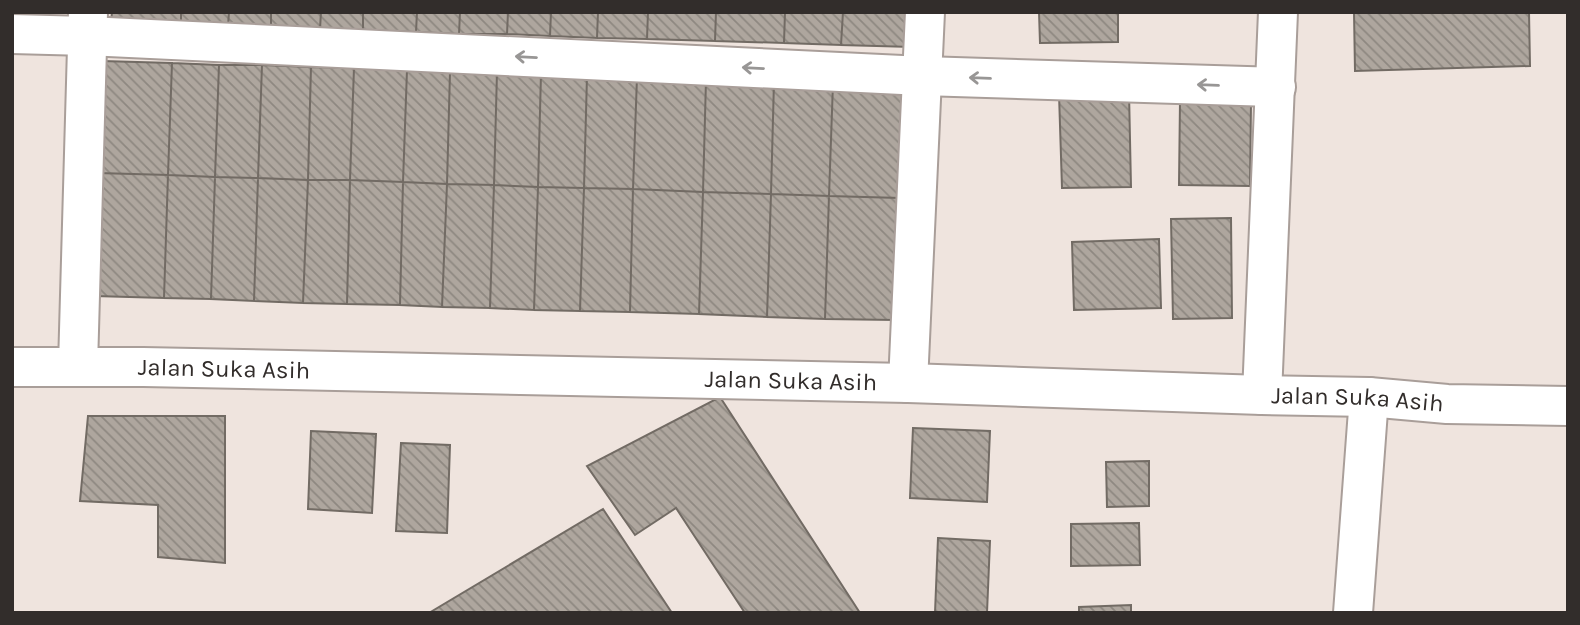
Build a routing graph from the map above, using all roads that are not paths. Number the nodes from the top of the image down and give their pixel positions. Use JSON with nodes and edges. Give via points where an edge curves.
{"nodes":[{"id":1,"x":925,"y":12,"type":"edge"},
{"id":2,"x":1278,"y":12,"type":"edge"},
{"id":3,"x":88,"y":24,"type":"edge"},
{"id":4,"x":12,"y":34,"type":"edge"},
{"id":5,"x":923,"y":76,"type":"junction"},
{"id":6,"x":1276,"y":87,"type":"junction"},
{"id":7,"x":78,"y":366,"type":"junction"},
{"id":8,"x":12,"y":367,"type":"edge"},
{"id":9,"x":908,"y":383,"type":"junction"},
{"id":10,"x":1262,"y":395,"type":"junction"},
{"id":11,"x":1369,"y":397,"type":"junction"},
{"id":12,"x":1568,"y":406,"type":"edge"},
{"id":13,"x":1353,"y":613,"type":"edge"}],
"edges":[{"from":1,"to":5,"type":"street"},
{"from":2,"to":6,"type":"street"},
{"from":3,"to":4,"type":"street"},
{"from":5,"to":3,"type":"street","one_way":true},
{"from":3,"to":7,"type":"street"},
{"from":6,"to":5,"type":"street","one_way":true},
{"from":5,"to":9,"type":"street"},
{"from":6,"to":10,"type":"street"},
{"from":7,"to":8,"type":"street","name":"Jalan Suka Asih"},
{"from":7,"to":9,"type":"street","name":"Jalan Suka Asih"},
{"from":9,"to":10,"type":"street","name":"Jalan Suka Asih"},
{"from":10,"to":11,"type":"street","name":"Jalan Suka Asih"},
{"from":11,"to":12,"type":"street","name":"Jalan Suka Asih"},
{"from":11,"to":13,"type":"street"}]}
